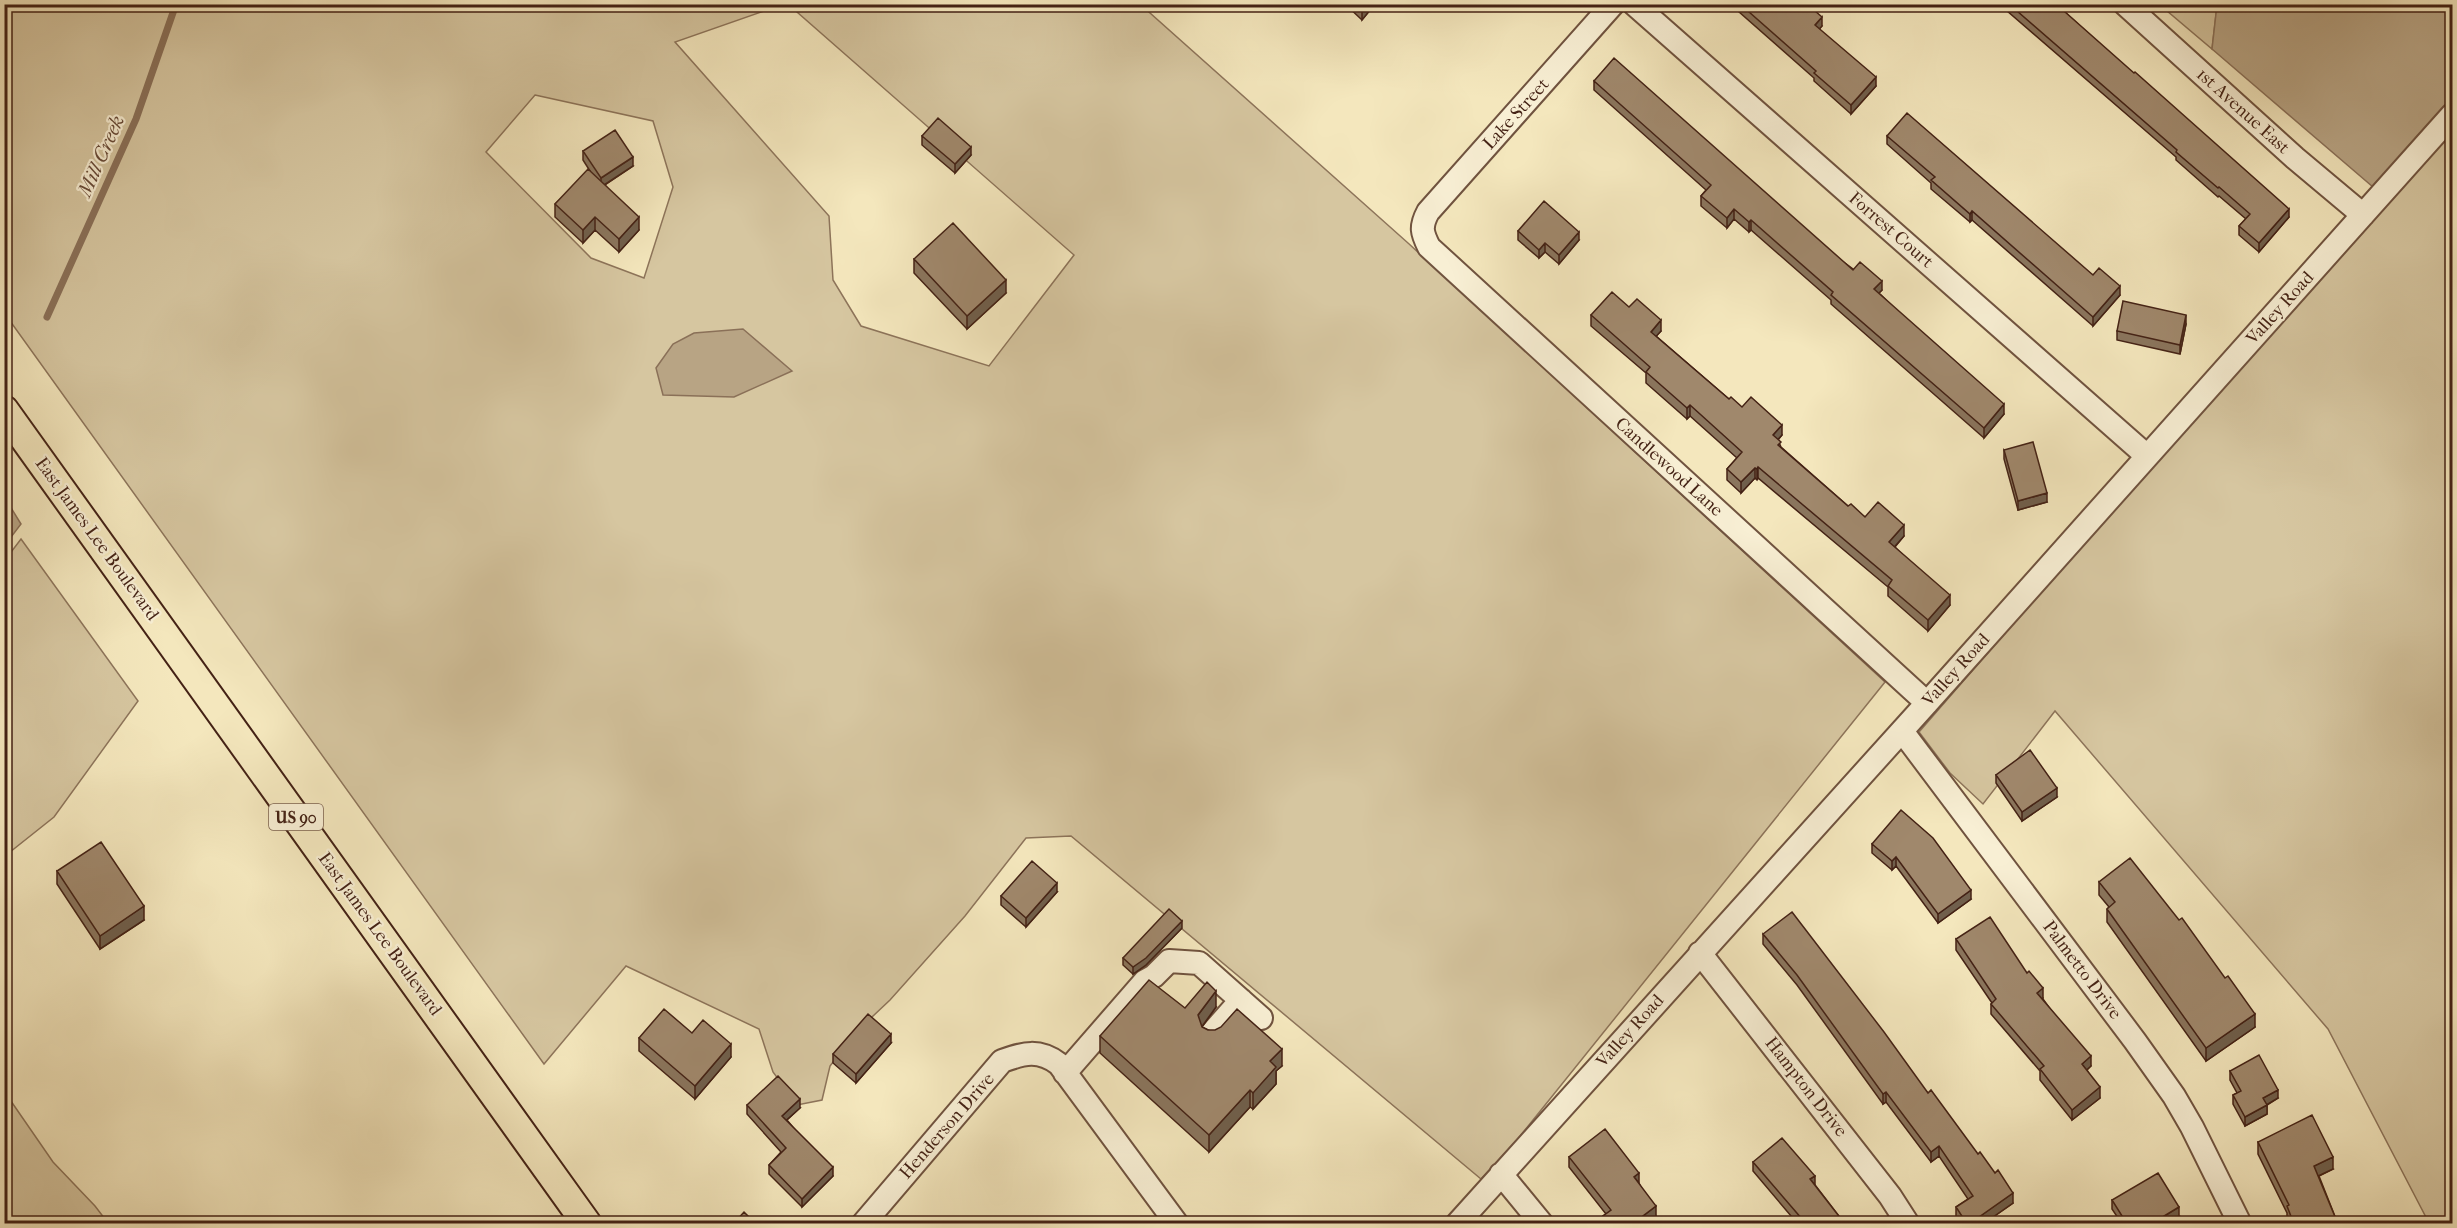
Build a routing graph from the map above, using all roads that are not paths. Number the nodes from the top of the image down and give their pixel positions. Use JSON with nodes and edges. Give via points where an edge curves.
{"nodes":[{"id":1,"x":1614,"y":4,"type":"edge"},
{"id":2,"x":1634,"y":4,"type":"edge"},
{"id":3,"x":2125,"y":4,"type":"edge"},
{"id":4,"x":2452,"y":115,"type":"edge"},
{"id":5,"x":2363,"y":215,"type":"junction"},
{"id":6,"x":1421,"y":224,"type":"joint"},
{"id":7,"x":4,"y":410,"type":"edge"},
{"id":8,"x":2147,"y":456,"type":"junction"},
{"id":9,"x":1927,"y":703,"type":"junction"},
{"id":10,"x":1902,"y":731,"type":"junction"},
{"id":11,"x":1700,"y":953,"type":"junction"},
{"id":12,"x":1241,"y":1000,"type":"junction"},
{"id":13,"x":1261,"y":1018,"type":"dead end"},
{"id":14,"x":1211,"y":1034,"type":"edge"},
{"id":15,"x":1065,"y":1073,"type":"junction"},
{"id":16,"x":1502,"y":1174,"type":"junction"},
{"id":17,"x":587,"y":1224,"type":"edge"},
{"id":18,"x":863,"y":1224,"type":"edge"},
{"id":19,"x":1177,"y":1224,"type":"edge"},
{"id":20,"x":1457,"y":1224,"type":"edge"},
{"id":21,"x":1542,"y":1224,"type":"edge"},
{"id":22,"x":1908,"y":1224,"type":"edge"},
{"id":23,"x":2240,"y":1224,"type":"edge"}],
"edges":[{"from":1,"to":6,"type":"street","name":"Lake Street"},
{"from":2,"to":8,"type":"street","name":"Forrest Court"},
{"from":3,"to":5,"type":"street","name":"1st Avenue East"},
{"from":4,"to":5,"type":"street","name":"Valley Road"},
{"from":5,"to":8,"type":"street","name":"Valley Road"},
{"from":6,"to":9,"type":"street","name":"Candlewood Lane","via":[[1429,247]]},
{"from":7,"to":17,"type":"main road","name":"East James Lee Boulevard","number":"US 90"},
{"from":8,"to":9,"type":"street","name":"Valley Road"},
{"from":9,"to":10,"type":"street","name":"Valley Road"},
{"from":10,"to":11,"type":"street","name":"Valley Road"},
{"from":10,"to":23,"type":"street","name":"Palmetto Drive","via":[[2174,1096]]},
{"from":11,"to":16,"type":"street","name":"Valley Road"},
{"from":11,"to":22,"type":"street","name":"Hampton Drive","via":[[1884,1187]]},
{"from":12,"to":13,"type":"street"},
{"from":12,"to":14,"type":"street"},
{"from":12,"to":15,"type":"street","via":[[1199,963],[1169,961],[1145,981]]},
{"from":15,"to":18,"type":"street","name":"Henderson Drive","via":[[1050,1057],[1041,1054],[1021,1054],[1002,1061]]},
{"from":15,"to":19,"type":"street","name":"Henderson Drive"},
{"from":16,"to":20,"type":"street","name":"Valley Road"},
{"from":16,"to":21,"type":"street"}]}
